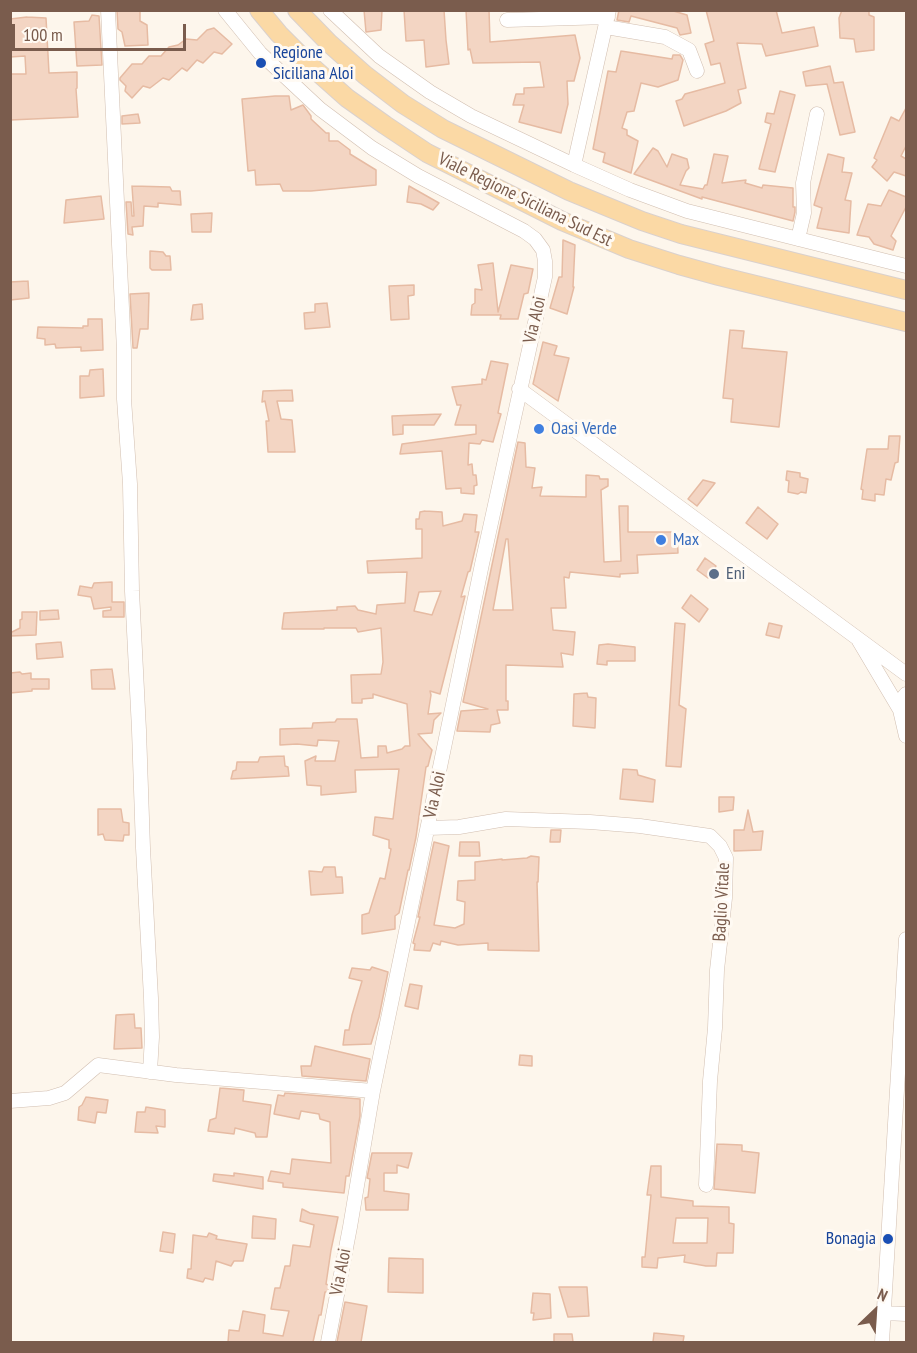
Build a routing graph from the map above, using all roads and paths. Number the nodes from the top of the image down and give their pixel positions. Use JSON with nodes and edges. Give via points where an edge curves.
{"nodes":[{"id":1,"x":108,"y":10,"type":"edge"},
{"id":2,"x":225,"y":10,"type":"edge"},
{"id":3,"x":259,"y":10,"type":"edge"},
{"id":4,"x":297,"y":10,"type":"edge"},
{"id":5,"x":330,"y":10,"type":"edge"},
{"id":6,"x":608,"y":18,"type":"edge"},
{"id":7,"x":507,"y":20,"type":"dead end"},
{"id":8,"x":697,"y":70,"type":"dead end"},
{"id":9,"x":817,"y":114,"type":"dead end"},
{"id":10,"x":574,"y":165,"type":"junction"},
{"id":11,"x":798,"y":239,"type":"junction"},
{"id":12,"x":543,"y":250,"type":"joint"},
{"id":13,"x":905,"y":262,"type":"edge"},
{"id":14,"x":906,"y":290,"type":"edge"},
{"id":15,"x":906,"y":322,"type":"edge"},
{"id":16,"x":519,"y":389,"type":"junction"},
{"id":17,"x":858,"y":640,"type":"junction"},
{"id":18,"x":906,"y":674,"type":"edge"},
{"id":19,"x":906,"y":694,"type":"edge"},
{"id":20,"x":900,"y":710,"type":"junction"},
{"id":21,"x":906,"y":736,"type":"edge"},
{"id":22,"x":428,"y":828,"type":"junction"},
{"id":23,"x":906,"y":939,"type":"edge"},
{"id":24,"x":905,"y":980,"type":"edge"},
{"id":25,"x":150,"y":1072,"type":"junction"},
{"id":26,"x":373,"y":1091,"type":"junction"},
{"id":27,"x":10,"y":1101,"type":"edge"},
{"id":28,"x":900,"y":1153,"type":"edge"},
{"id":29,"x":706,"y":1185,"type":"dead end"},
{"id":30,"x":884,"y":1313,"type":"junction"},
{"id":31,"x":906,"y":1314,"type":"edge"},
{"id":32,"x":328,"y":1342,"type":"edge"},
{"id":33,"x":882,"y":1342,"type":"edge"}],
"edges":[{"from":1,"to":25,"type":"street","via":[[151,998]]},
{"from":2,"to":12,"type":"street","name":"Viale Regione Siciliana Sud Est","via":[[260,52],[329,116],[418,176],[525,231]]},
{"from":3,"to":15,"type":"main road","name":"Viale Regione Siciliana Sud Est","via":[[311,66],[385,125],[427,153],[562,221],[679,265]]},
{"from":4,"to":14,"type":"main road","name":"Viale Regione Siciliana Sud Est","via":[[365,75],[404,104],[443,129],[569,192],[681,234]]},
{"from":5,"to":10,"type":"street","via":[[379,56],[430,92]]},
{"from":6,"to":7,"type":"street"},
{"from":6,"to":8,"type":"street","via":[[665,37],[689,50]]},
{"from":6,"to":10,"type":"street"},
{"from":9,"to":11,"type":"street","via":[[802,183],[804,213]]},
{"from":10,"to":11,"type":"street","via":[[687,211]]},
{"from":11,"to":13,"type":"street"},
{"from":12,"to":16,"type":"street","name":"Via Aloi","via":[[545,277]]},
{"from":16,"to":17,"type":"street"},
{"from":16,"to":22,"type":"street","name":"Via Aloi"},
{"from":17,"to":18,"type":"street"},
{"from":17,"to":20,"type":"street"},
{"from":19,"to":20,"type":"street"},
{"from":20,"to":21,"type":"street"},
{"from":22,"to":26,"type":"street","name":"Via Aloi"},
{"from":22,"to":29,"type":"street","name":"Baglio Vitale","via":[[506,819],[590,822],[710,836],[720,846],[726,858],[725,898],[717,970]]},
{"from":23,"to":24,"type":"street"},
{"from":24,"to":28,"type":"street"},
{"from":25,"to":26,"type":"street"},
{"from":25,"to":27,"type":"street","via":[[98,1065],[65,1092],[49,1098]]},
{"from":26,"to":32,"type":"street","name":"Via Aloi"},
{"from":28,"to":30,"type":"street"},
{"from":30,"to":31,"type":"street"},
{"from":30,"to":33,"type":"street"}]}
